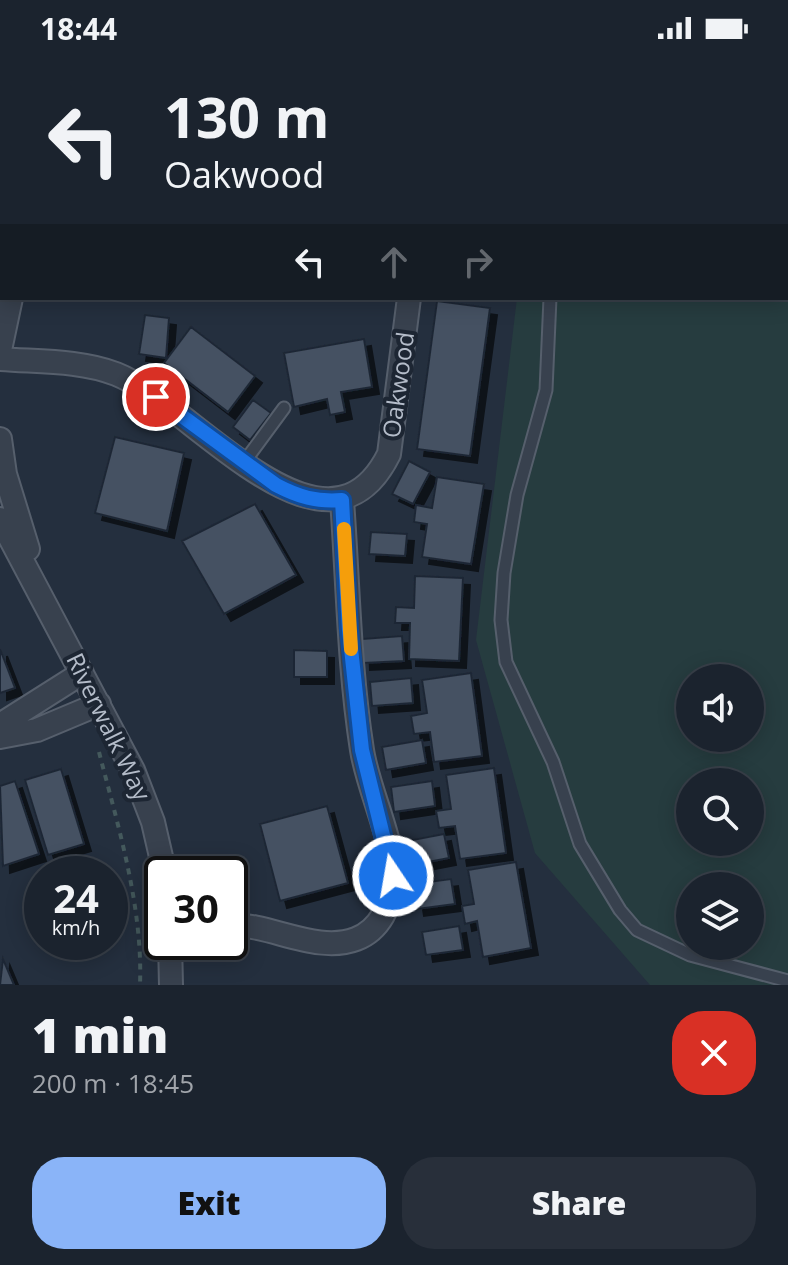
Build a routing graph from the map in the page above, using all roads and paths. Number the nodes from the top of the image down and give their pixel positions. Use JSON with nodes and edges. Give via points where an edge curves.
{"nodes":[{"id":1,"x":11,"y":300,"type":"edge"},
{"id":2,"x":409,"y":300,"type":"edge"},
{"id":3,"x":550,"y":300,"type":"edge"},
{"id":4,"x":0,"y":350,"type":"edge"},
{"id":5,"x":0,"y":359,"type":"edge"},
{"id":6,"x":284,"y":408,"type":"dead end"},
{"id":7,"x":0,"y":439,"type":"edge"},
{"id":8,"x":245,"y":461,"type":"junction"},
{"id":9,"x":342,"y":500,"type":"junction"},
{"id":10,"x":0,"y":519,"type":"edge"},
{"id":11,"x":38,"y":585,"type":"junction"},
{"id":12,"x":82,"y":673,"type":"junction"},
{"id":13,"x":99,"y":704,"type":"junction"},
{"id":14,"x":0,"y":725,"type":"edge"},
{"id":15,"x":0,"y":737,"type":"edge"},
{"id":16,"x":96,"y":741,"type":"dead end"},
{"id":17,"x":160,"y":856,"type":"edge"},
{"id":18,"x":248,"y":928,"type":"edge"},
{"id":19,"x":170,"y":960,"type":"edge"},
{"id":20,"x":788,"y":981,"type":"edge"},
{"id":21,"x":140,"y":985,"type":"edge"},
{"id":22,"x":171,"y":985,"type":"edge"}],
"edges":[{"from":1,"to":4,"type":"street"},
{"from":2,"to":9,"type":"street","name":"Oakwood","via":[[389,454],[379,475]]},
{"from":3,"to":20,"type":"lane","via":[[546,390],[517,495],[504,573],[501,620],[506,662],[553,762],[580,844],[637,930],[690,955]]},
{"from":5,"to":8,"type":"street","via":[[114,373]]},
{"from":6,"to":8,"type":"lane"},
{"from":7,"to":11,"type":"street","name":"Riverwalk Way"},
{"from":8,"to":9,"type":"street","via":[[297,496],[319,502]]},
{"from":9,"to":18,"type":"street","via":[[362,750],[393,876],[391,902],[378,924],[358,938],[335,944]]},
{"from":10,"to":11,"type":"street","name":"Riverwalk Way"},
{"from":11,"to":12,"type":"street","name":"Riverwalk Way"},
{"from":12,"to":13,"type":"street","name":"Riverwalk Way"},
{"from":12,"to":14,"type":"street"},
{"from":13,"to":15,"type":"street","via":[[37,730]]},
{"from":13,"to":17,"type":"street","name":"Riverwalk Way","via":[[144,796]]},
{"from":16,"to":21,"type":"path","via":[[124,849]]},
{"from":19,"to":22,"type":"street"}]}
